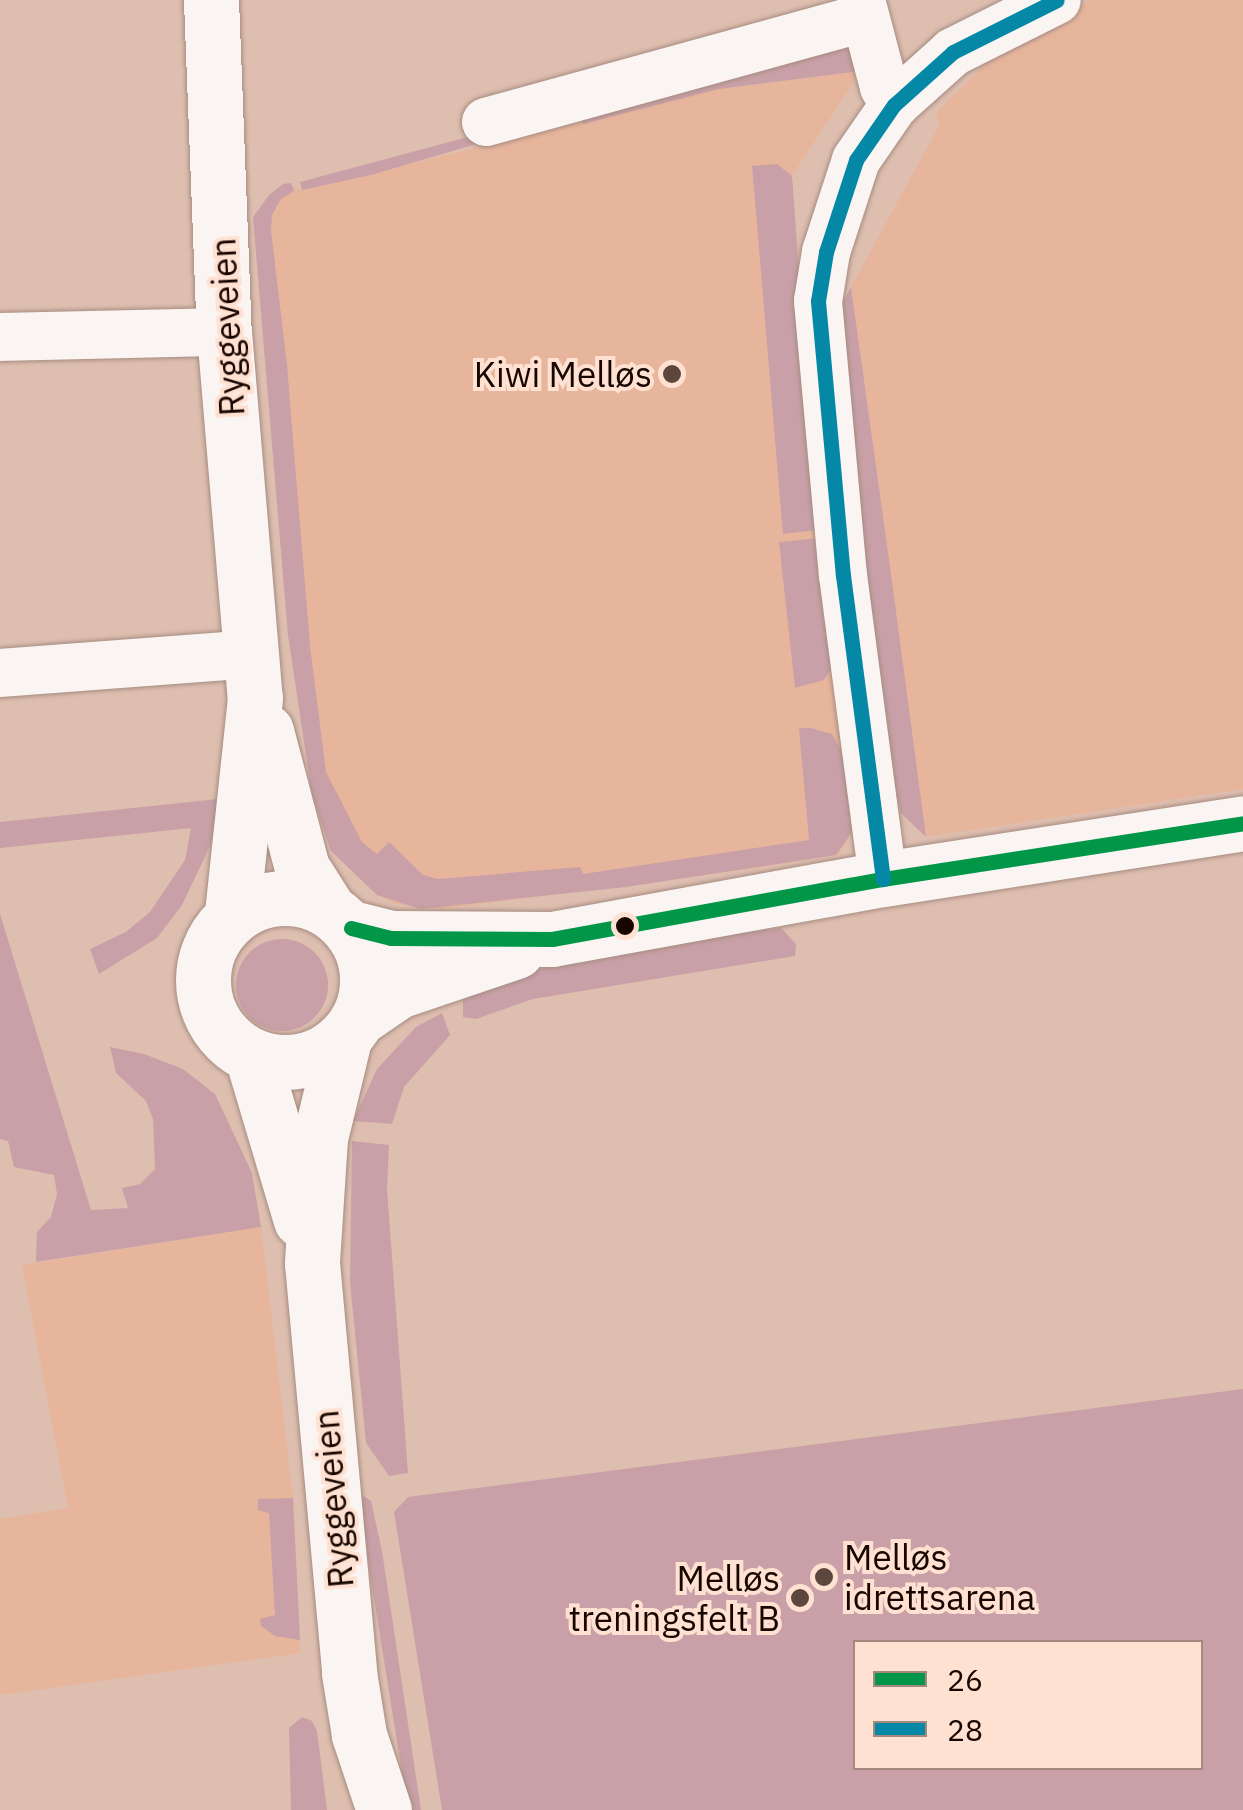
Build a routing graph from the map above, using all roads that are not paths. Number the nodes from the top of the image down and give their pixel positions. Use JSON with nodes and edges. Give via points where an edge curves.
{"nodes":[{"id":1,"x":210,"y":0,"type":"edge"},
{"id":2,"x":1057,"y":0,"type":"edge"},
{"id":3,"x":862,"y":9,"type":"edge"},
{"id":4,"x":894,"y":105,"type":"junction"},
{"id":5,"x":486,"y":122,"type":"dead end"},
{"id":6,"x":224,"y":332,"type":"junction"},
{"id":7,"x":0,"y":337,"type":"edge"},
{"id":8,"x":0,"y":673,"type":"edge"},
{"id":9,"x":254,"y":676,"type":"junction"},
{"id":10,"x":1243,"y":823,"type":"edge"},
{"id":11,"x":883,"y":879,"type":"junction"},
{"id":12,"x":232,"y":914,"type":"junction"},
{"id":13,"x":338,"y":917,"type":"junction"},
{"id":14,"x":552,"y":939,"type":"junction"},
{"id":15,"x":352,"y":1028,"type":"junction"},
{"id":16,"x":252,"y":1056,"type":"junction"},
{"id":17,"x":312,"y":1263,"type":"junction"},
{"id":18,"x":359,"y":1736,"type":"junction"},
{"id":19,"x":353,"y":1810,"type":"edge"},
{"id":20,"x":384,"y":1810,"type":"edge"}],
"edges":[{"from":1,"to":6,"type":"main road","name":"Ryggeveien"},
{"from":2,"to":4,"type":"street","via":[[954,52]]},
{"from":3,"to":4,"type":"street"},
{"from":3,"to":5,"type":"street"},
{"from":4,"to":11,"type":"street","via":[[856,160],[826,252],[818,302],[843,576]]},
{"from":6,"to":7,"type":"street"},
{"from":6,"to":9,"type":"main road","name":"Ryggeveien"},
{"from":8,"to":9,"type":"street"},
{"from":9,"to":12,"type":"main road","name":"Ryggeveien"},
{"from":9,"to":13,"type":"main road","name":"Ryggeveien","via":[[302,868]]},
{"from":10,"to":11,"type":"main road"},
{"from":11,"to":14,"type":"main road"},
{"from":12,"to":13,"type":"main road","via":[[268,899],[302,898]]},
{"from":12,"to":16,"type":"main road","via":[[206,954],[204,995],[216,1024]]},
{"from":13,"to":14,"type":"main road","via":[[391,938]]},
{"from":13,"to":15,"type":"main road","via":[[366,964],[368,992]]},
{"from":14,"to":15,"type":"main road","via":[[398,992]]},
{"from":15,"to":16,"type":"main road","via":[[301,1061]]},
{"from":15,"to":17,"type":"main road","name":"Ryggeveien","via":[[328,1090]]},
{"from":16,"to":17,"type":"main road","name":"Ryggeveien"},
{"from":17,"to":18,"type":"main road","name":"Ryggeveien"},
{"from":18,"to":19,"type":"main road","name":"Ryggeveien"},
{"from":18,"to":20,"type":"main road","name":"Ryggeveien"}]}
